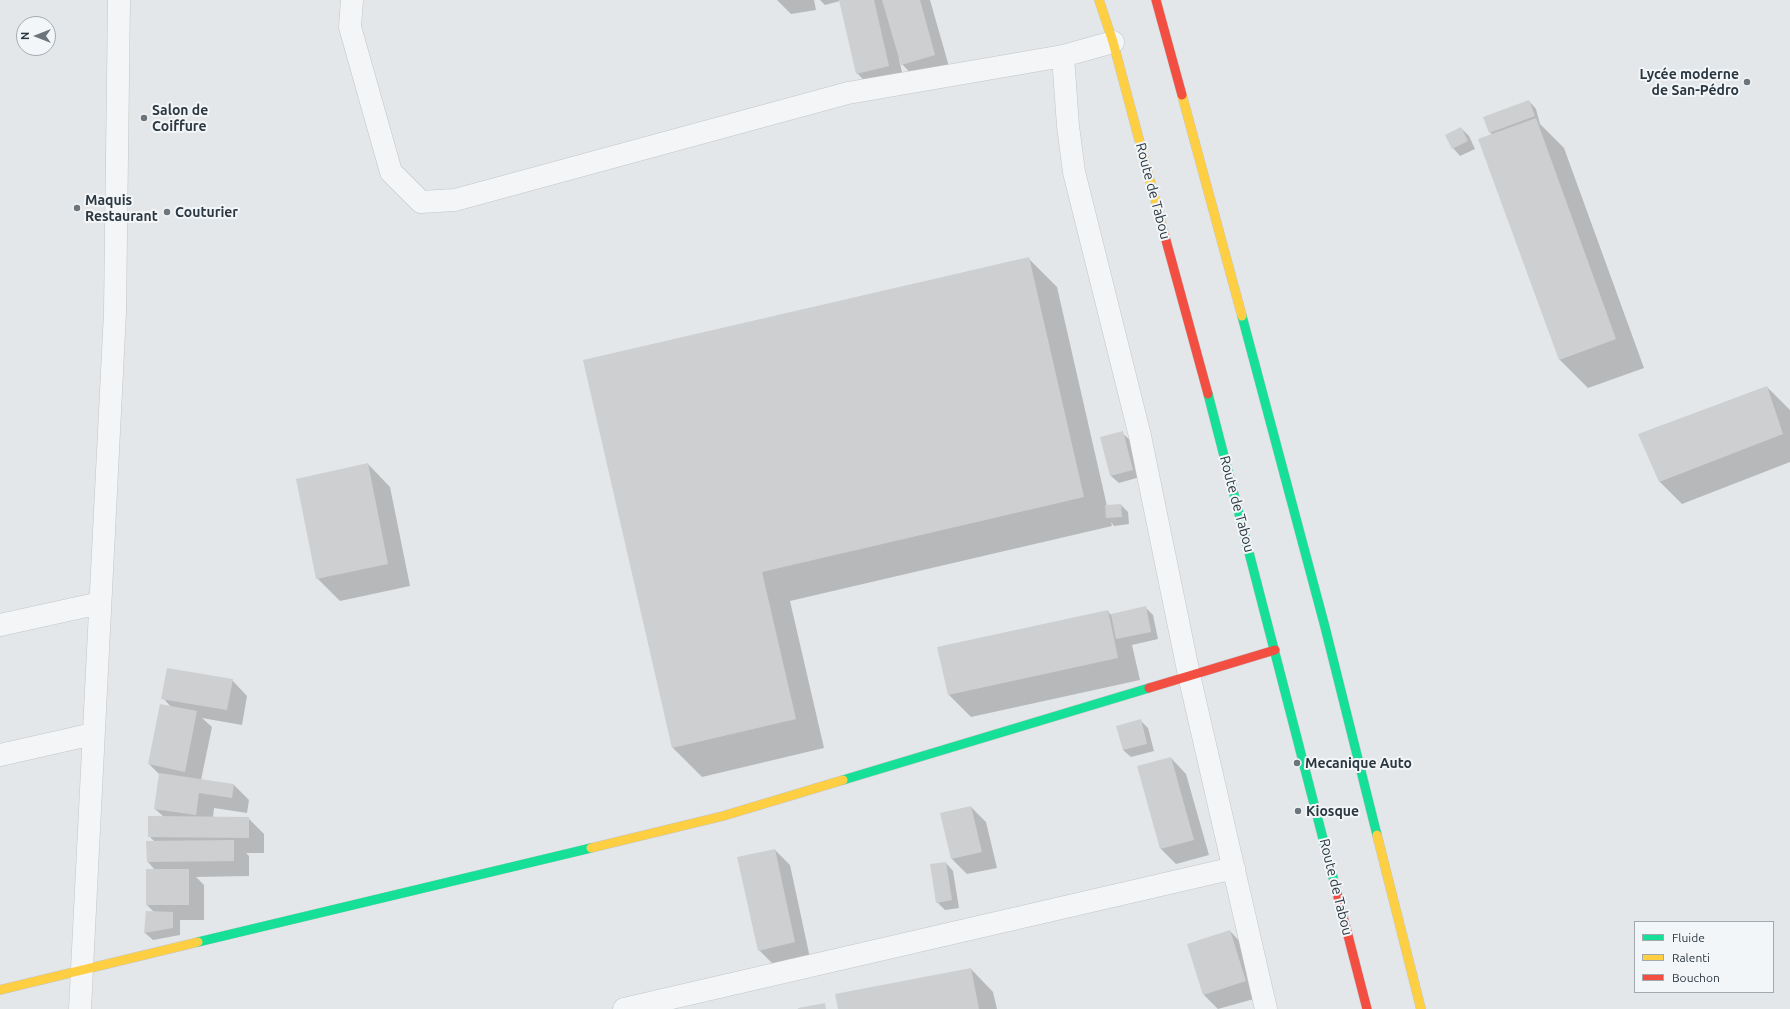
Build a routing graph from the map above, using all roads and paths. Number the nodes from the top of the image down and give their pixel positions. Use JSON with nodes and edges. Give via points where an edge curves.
{"nodes":[{"id":1,"x":119,"y":0,"type":"edge"},
{"id":2,"x":352,"y":0,"type":"edge"},
{"id":3,"x":1099,"y":0,"type":"edge"},
{"id":4,"x":1156,"y":0,"type":"edge"},
{"id":5,"x":1113,"y":42,"type":"junction"},
{"id":6,"x":1062,"y":56,"type":"junction"},
{"id":7,"x":100,"y":603,"type":"junction"},
{"id":8,"x":0,"y":625,"type":"edge"},
{"id":9,"x":1275,"y":650,"type":"junction"},
{"id":10,"x":1189,"y":675,"type":"junction"},
{"id":11,"x":93,"y":734,"type":"junction"},
{"id":12,"x":0,"y":755,"type":"edge"},
{"id":13,"x":1234,"y":868,"type":"junction"},
{"id":14,"x":82,"y":971,"type":"junction"},
{"id":15,"x":0,"y":990,"type":"edge"},
{"id":16,"x":80,"y":1009,"type":"edge"},
{"id":17,"x":624,"y":1009,"type":"edge"},
{"id":18,"x":1266,"y":1009,"type":"edge"},
{"id":19,"x":1368,"y":1009,"type":"edge"},
{"id":20,"x":1421,"y":1009,"type":"edge"}],
"edges":[{"from":1,"to":7,"type":"street","via":[[114,312]]},
{"from":2,"to":6,"type":"street","via":[[350,27],[391,172],[421,202],[455,200],[848,93]]},
{"from":3,"to":5,"type":"main road","name":"Route de Tabou"},
{"from":4,"to":20,"type":"main road","via":[[1325,627]]},
{"from":5,"to":6,"type":"street"},
{"from":5,"to":9,"type":"main road","name":"Route de Tabou"},
{"from":6,"to":10,"type":"street","via":[[1074,172],[1140,436]]},
{"from":7,"to":8,"type":"street"},
{"from":7,"to":11,"type":"street"},
{"from":9,"to":10,"type":"main road"},
{"from":9,"to":19,"type":"main road","name":"Route de Tabou"},
{"from":10,"to":13,"type":"street"},
{"from":10,"to":14,"type":"main road","via":[[723,816]]},
{"from":11,"to":12,"type":"street"},
{"from":11,"to":14,"type":"street"},
{"from":13,"to":17,"type":"street"},
{"from":13,"to":18,"type":"street"},
{"from":14,"to":15,"type":"main road"},
{"from":14,"to":16,"type":"street"}]}
